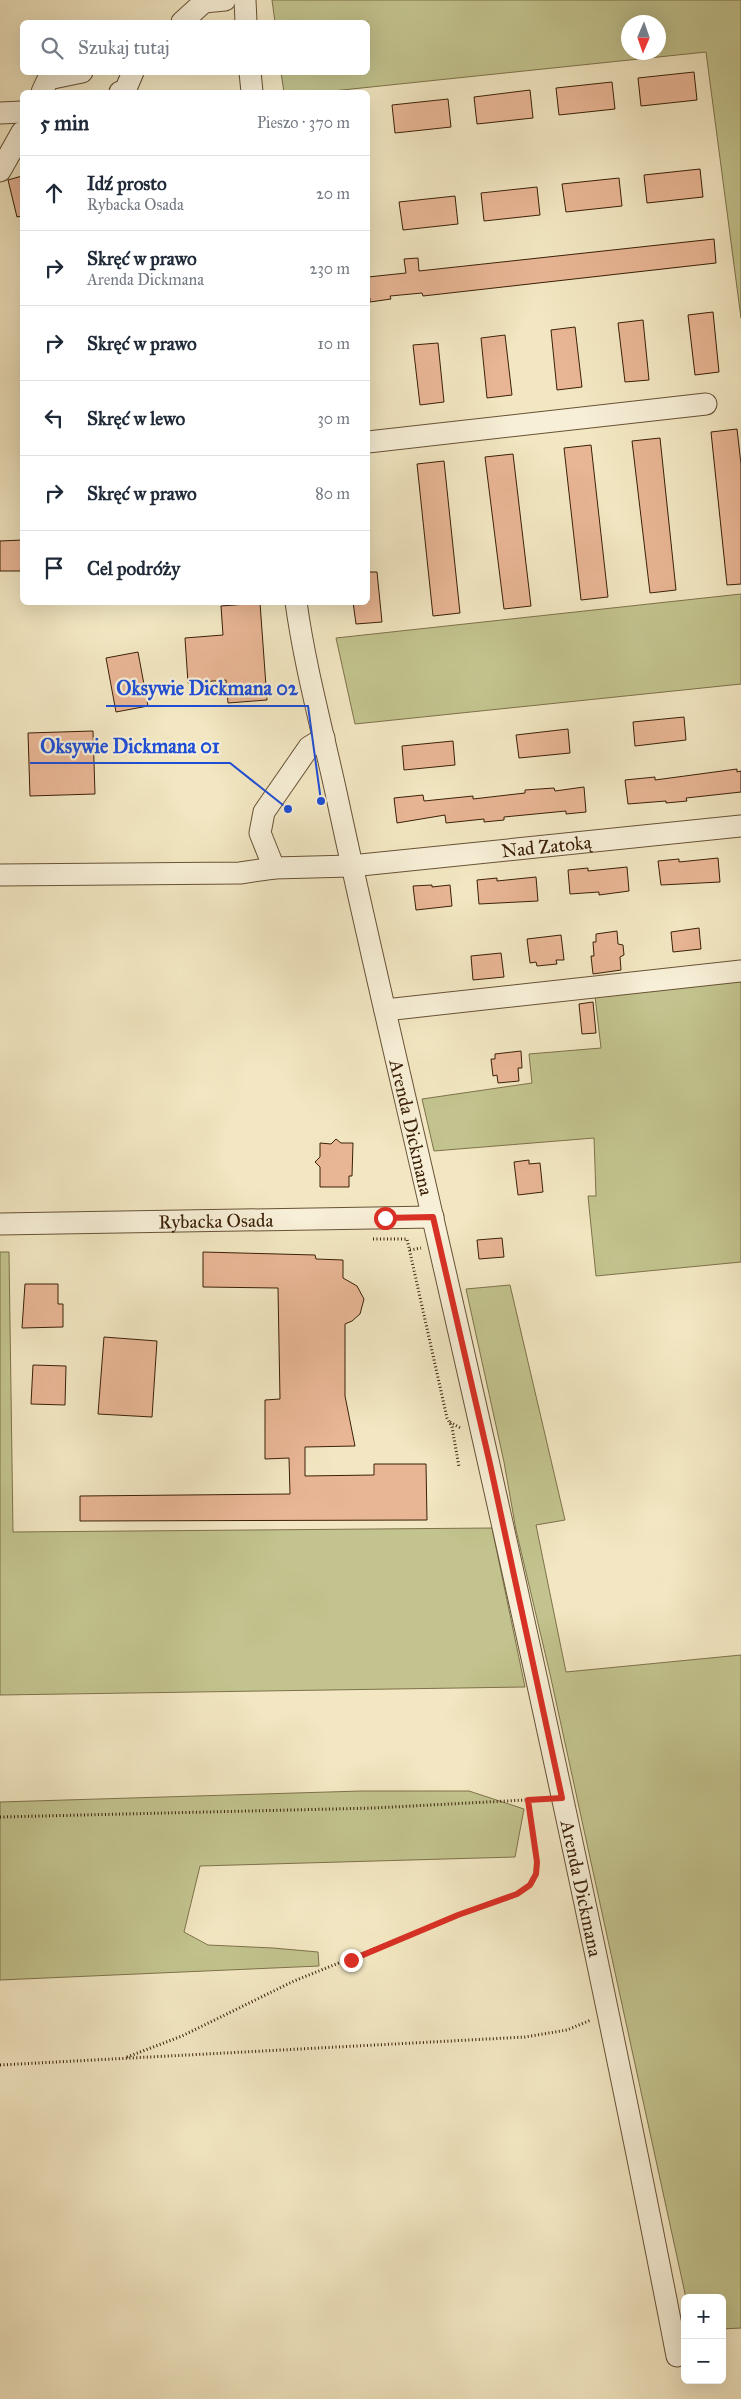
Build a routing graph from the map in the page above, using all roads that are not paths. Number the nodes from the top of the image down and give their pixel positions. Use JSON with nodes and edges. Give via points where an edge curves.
{"nodes":[{"id":1,"x":226,"y":0,"type":"edge"},
{"id":2,"x":245,"y":0,"type":"edge"},
{"id":3,"x":184,"y":20,"type":"edge"},
{"id":4,"x":246,"y":20,"type":"edge"},
{"id":5,"x":67,"y":75,"type":"edge"},
{"id":6,"x":132,"y":75,"type":"edge"},
{"id":7,"x":250,"y":75,"type":"edge"},
{"id":8,"x":43,"y":90,"type":"edge"},
{"id":9,"x":125,"y":90,"type":"edge"},
{"id":10,"x":252,"y":90,"type":"edge"},
{"id":11,"x":20,"y":112,"type":"edge"},
{"id":12,"x":0,"y":113,"type":"edge"},
{"id":13,"x":20,"y":136,"type":"edge"},
{"id":14,"x":0,"y":171,"type":"edge"},
{"id":15,"x":706,"y":404,"type":"dead end"},
{"id":16,"x":370,"y":442,"type":"edge"},
{"id":17,"x":297,"y":605,"type":"edge"},
{"id":18,"x":324,"y":738,"type":"junction"},
{"id":19,"x":741,"y":826,"type":"edge"},
{"id":20,"x":351,"y":866,"type":"junction"},
{"id":21,"x":274,"y":868,"type":"junction"},
{"id":22,"x":0,"y":875,"type":"edge"},
{"id":23,"x":741,"y":971,"type":"edge"},
{"id":24,"x":385,"y":1010,"type":"junction"},
{"id":25,"x":433,"y":1217,"type":"junction"},
{"id":26,"x":0,"y":1224,"type":"edge"},
{"id":27,"x":677,"y":2356,"type":"dead end"}],
"edges":[{"from":1,"to":3,"type":"street","via":[[204,2]]},
{"from":2,"to":4,"type":"street"},
{"from":5,"to":8,"type":"street","via":[[48,79]]},
{"from":6,"to":9,"type":"street"},
{"from":7,"to":10,"type":"street"},
{"from":11,"to":12,"type":"street"},
{"from":13,"to":14,"type":"street"},
{"from":15,"to":16,"type":"street"},
{"from":17,"to":18,"type":"street","name":"Arenda Dickmana"},
{"from":18,"to":20,"type":"street","name":"Arenda Dickmana"},
{"from":18,"to":21,"type":"street","via":[[309,747],[264,812],[260,833]]},
{"from":19,"to":20,"type":"street","name":"Nad Zatoką"},
{"from":20,"to":21,"type":"street","name":"Nad Zatoką"},
{"from":20,"to":24,"type":"street","name":"Arenda Dickmana"},
{"from":21,"to":22,"type":"street","name":"Nad Zatoką","via":[[240,873]]},
{"from":23,"to":24,"type":"street"},
{"from":24,"to":25,"type":"street","name":"Arenda Dickmana"},
{"from":25,"to":26,"type":"street","name":"Rybacka Osada"},
{"from":25,"to":27,"type":"street","name":"Arenda Dickmana","via":[[610,2020]]}]}
